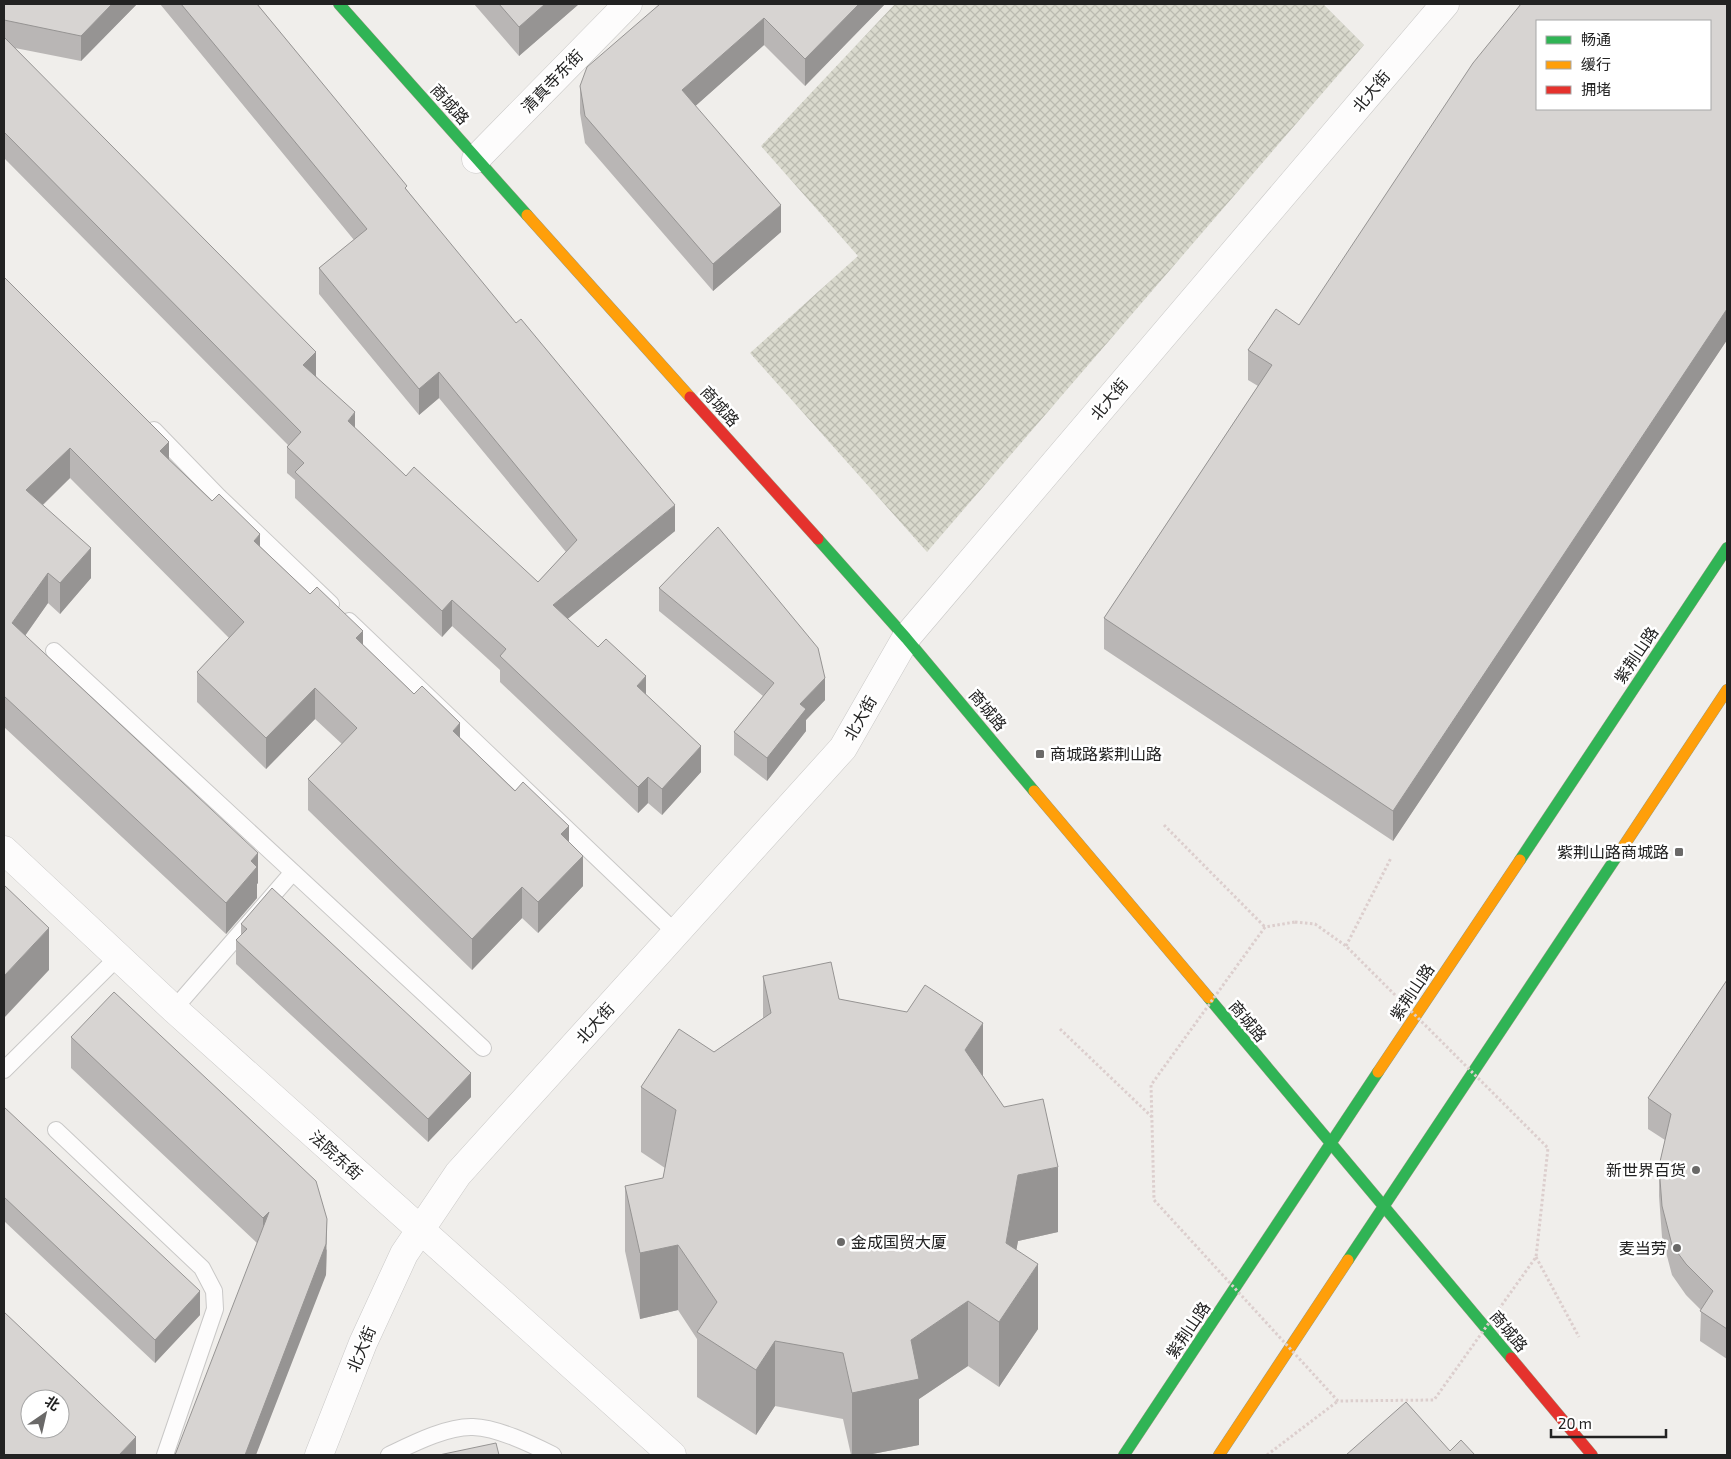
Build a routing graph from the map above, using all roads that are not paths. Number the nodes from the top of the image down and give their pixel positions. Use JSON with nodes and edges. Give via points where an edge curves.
{"nodes":[{"id":1,"x":339,"y":4,"type":"edge"},
{"id":2,"x":628,"y":4,"type":"edge"},
{"id":3,"x":1445,"y":4,"type":"edge"},
{"id":4,"x":476,"y":159,"type":"junction"},
{"id":5,"x":143,"y":419,"type":"edge"},
{"id":6,"x":1727,"y":548,"type":"edge"},
{"id":7,"x":906,"y":638,"type":"junction"},
{"id":8,"x":54,"y":651,"type":"dead end"},
{"id":9,"x":1727,"y":690,"type":"edge"},
{"id":10,"x":4,"y":850,"type":"edge"},
{"id":11,"x":293,"y":872,"type":"junction"},
{"id":12,"x":676,"y":933,"type":"junction"},
{"id":13,"x":117,"y":958,"type":"junction"},
{"id":14,"x":174,"y":1009,"type":"junction"},
{"id":15,"x":483,"y":1048,"type":"dead end"},
{"id":16,"x":4,"y":1070,"type":"edge"},
{"id":17,"x":56,"y":1130,"type":"dead end"},
{"id":18,"x":1331,"y":1144,"type":"junction"},
{"id":19,"x":1384,"y":1207,"type":"junction"},
{"id":20,"x":420,"y":1230,"type":"junction"},
{"id":21,"x":165,"y":1455,"type":"edge"},
{"id":22,"x":319,"y":1455,"type":"edge"},
{"id":23,"x":389,"y":1455,"type":"edge"},
{"id":24,"x":553,"y":1455,"type":"edge"},
{"id":25,"x":672,"y":1455,"type":"edge"},
{"id":26,"x":1124,"y":1455,"type":"edge"},
{"id":27,"x":1219,"y":1455,"type":"edge"},
{"id":28,"x":1592,"y":1455,"type":"edge"}],
"edges":[{"from":1,"to":4,"type":"main road","name":"商城路"},
{"from":2,"to":4,"type":"street","name":"清真寺东街"},
{"from":3,"to":7,"type":"street","name":"北大街"},
{"from":4,"to":7,"type":"main road","name":"商城路"},
{"from":5,"to":12,"type":"lane","via":[[219,497]]},
{"from":6,"to":18,"type":"main road","name":"紫荆山路"},
{"from":7,"to":12,"type":"street","name":"北大街","via":[[843,748]]},
{"from":7,"to":18,"type":"main road","name":"商城路"},
{"from":8,"to":11,"type":"lane"},
{"from":9,"to":19,"type":"main road"},
{"from":10,"to":13,"type":"street","name":"法院东街"},
{"from":11,"to":14,"type":"lane"},
{"from":11,"to":15,"type":"lane"},
{"from":12,"to":20,"type":"street","name":"北大街","via":[[458,1174]]},
{"from":13,"to":14,"type":"street","name":"法院东街"},
{"from":13,"to":16,"type":"lane"},
{"from":14,"to":20,"type":"street","name":"法院东街"},
{"from":17,"to":21,"type":"lane","via":[[202,1268],[214,1291],[215,1309]]},
{"from":18,"to":19,"type":"main road","name":"商城路"},
{"from":18,"to":26,"type":"main road","name":"紫荆山路"},
{"from":19,"to":27,"type":"main road"},
{"from":19,"to":28,"type":"main road","name":"商城路"},
{"from":20,"to":22,"type":"street","name":"北大街","via":[[404,1254],[363,1343]]},
{"from":20,"to":25,"type":"street","name":"法院东街"},
{"from":23,"to":24,"type":"lane","via":[[428,1436],[473,1427],[518,1438]]}]}
